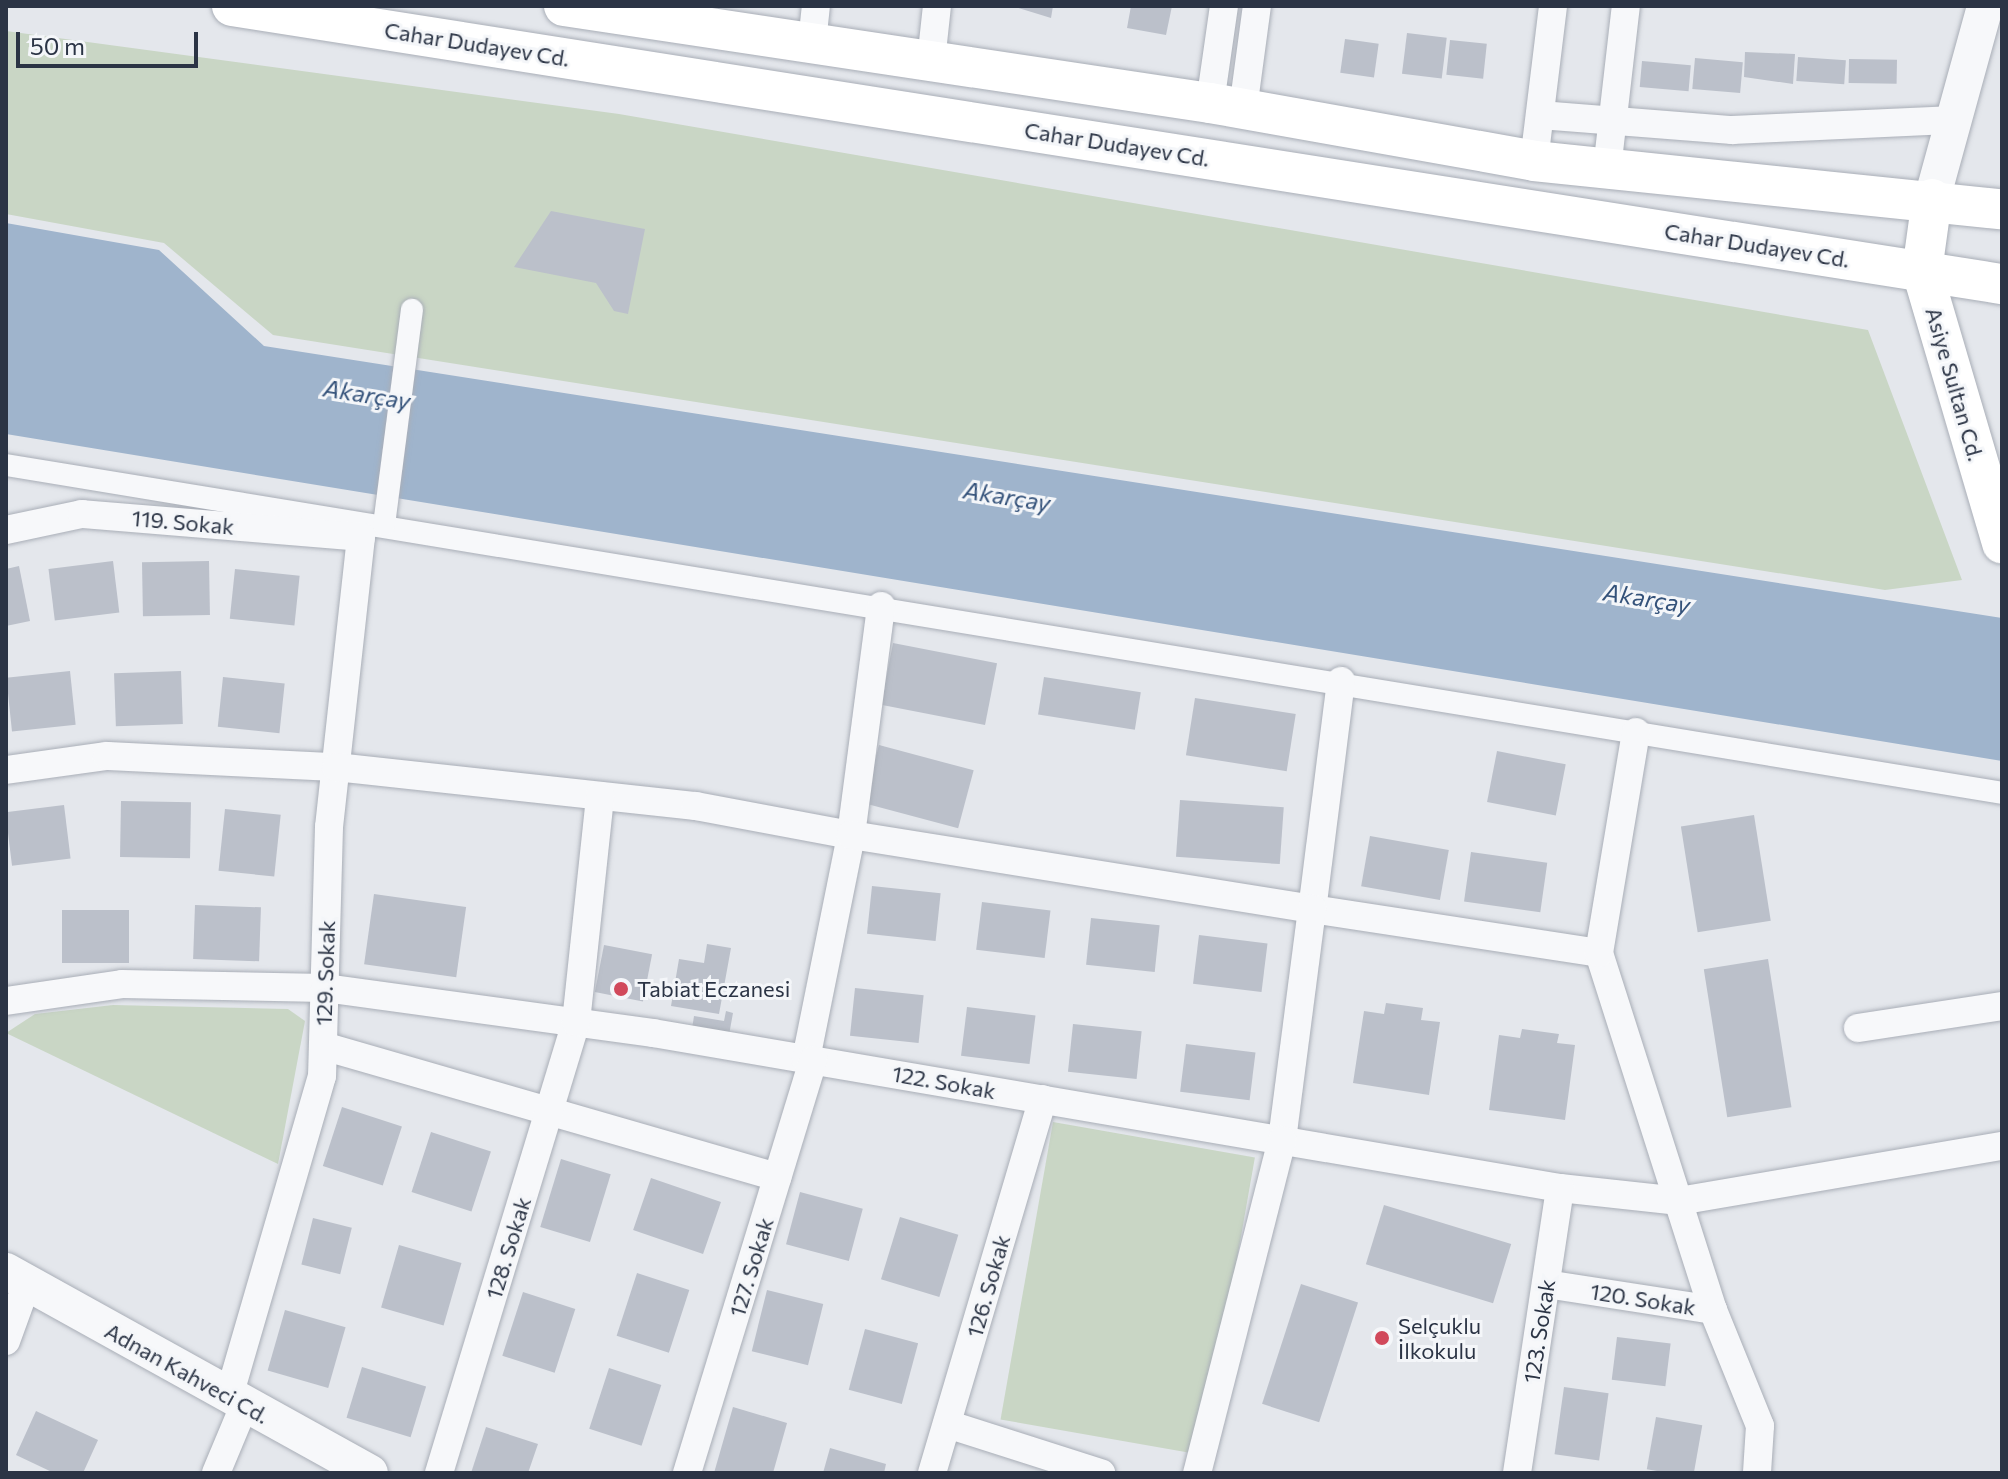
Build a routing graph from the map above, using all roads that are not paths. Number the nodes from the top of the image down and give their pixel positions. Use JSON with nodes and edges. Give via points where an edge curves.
{"nodes":[{"id":1,"x":232,"y":6,"type":"edge"},
{"id":2,"x":564,"y":6,"type":"edge"},
{"id":3,"x":937,"y":6,"type":"edge"},
{"id":4,"x":1224,"y":6,"type":"edge"},
{"id":5,"x":1257,"y":6,"type":"edge"},
{"id":6,"x":1553,"y":6,"type":"edge"},
{"id":7,"x":1626,"y":6,"type":"edge"},
{"id":8,"x":1985,"y":6,"type":"edge"},
{"id":9,"x":814,"y":24,"type":"edge"},
{"id":10,"x":931,"y":61,"type":"junction"},
{"id":11,"x":1226,"y":106,"type":"junction"},
{"id":12,"x":1540,"y":115,"type":"junction"},
{"id":13,"x":1955,"y":120,"type":"junction"},
{"id":14,"x":1612,"y":122,"type":"junction"},
{"id":15,"x":1534,"y":161,"type":"junction"},
{"id":16,"x":1607,"y":169,"type":"junction"},
{"id":17,"x":1932,"y":199,"type":"junction"},
{"id":18,"x":2002,"y":209,"type":"edge"},
{"id":19,"x":1922,"y":271,"type":"junction"},
{"id":20,"x":2002,"y":284,"type":"edge"},
{"id":21,"x":412,"y":310,"type":"dead end"},
{"id":22,"x":6,"y":465,"type":"edge"},
{"id":23,"x":6,"y":530,"type":"edge"},
{"id":24,"x":372,"y":531,"type":"junction"},
{"id":25,"x":2002,"y":543,"type":"edge"},
{"id":26,"x":881,"y":606,"type":"junction"},
{"id":27,"x":1341,"y":681,"type":"junction"},
{"id":28,"x":1636,"y":732,"type":"junction"},
{"id":29,"x":336,"y":767,"type":"junction"},
{"id":30,"x":6,"y":770,"type":"edge"},
{"id":31,"x":2002,"y":793,"type":"edge"},
{"id":32,"x":600,"y":796,"type":"junction"},
{"id":33,"x":851,"y":835,"type":"junction"},
{"id":34,"x":1312,"y":909,"type":"junction"},
{"id":35,"x":1599,"y":953,"type":"junction"},
{"id":36,"x":325,"y":988,"type":"junction"},
{"id":37,"x":6,"y":1001,"type":"edge"},
{"id":38,"x":2002,"y":1006,"type":"edge"},
{"id":39,"x":576,"y":1022,"type":"junction"},
{"id":40,"x":1858,"y":1028,"type":"dead end"},
{"id":41,"x":323,"y":1046,"type":"junction"},
{"id":42,"x":809,"y":1059,"type":"junction"},
{"id":43,"x":1043,"y":1099,"type":"junction"},
{"id":44,"x":548,"y":1114,"type":"junction"},
{"id":45,"x":1282,"y":1140,"type":"junction"},
{"id":46,"x":2002,"y":1146,"type":"edge"},
{"id":47,"x":778,"y":1177,"type":"junction"},
{"id":48,"x":1560,"y":1188,"type":"junction"},
{"id":49,"x":1679,"y":1201,"type":"junction"},
{"id":50,"x":16,"y":1277,"type":"edge"},
{"id":51,"x":1546,"y":1284,"type":"junction"},
{"id":52,"x":1713,"y":1310,"type":"junction"},
{"id":53,"x":6,"y":1341,"type":"edge"},
{"id":54,"x":236,"y":1402,"type":"junction"},
{"id":55,"x":947,"y":1424,"type":"junction"},
{"id":56,"x":216,"y":1473,"type":"edge"},
{"id":57,"x":370,"y":1473,"type":"edge"},
{"id":58,"x":439,"y":1473,"type":"edge"},
{"id":59,"x":687,"y":1473,"type":"edge"},
{"id":60,"x":932,"y":1473,"type":"edge"},
{"id":61,"x":1101,"y":1473,"type":"edge"},
{"id":62,"x":1197,"y":1473,"type":"edge"},
{"id":63,"x":1517,"y":1473,"type":"edge"},
{"id":64,"x":1757,"y":1473,"type":"edge"}],
"edges":[{"from":1,"to":19,"type":"main road","name":"Cahar Dudayev Cd."},
{"from":2,"to":9,"type":"main road"},
{"from":3,"to":10,"type":"street"},
{"from":4,"to":11,"type":"street"},
{"from":5,"to":11,"type":"street"},
{"from":6,"to":12,"type":"street"},
{"from":7,"to":14,"type":"street"},
{"from":8,"to":13,"type":"street"},
{"from":9,"to":10,"type":"main road"},
{"from":10,"to":11,"type":"main road"},
{"from":11,"to":15,"type":"main road"},
{"from":12,"to":14,"type":"street"},
{"from":12,"to":15,"type":"street"},
{"from":13,"to":14,"type":"street","via":[[1732,130]]},
{"from":13,"to":17,"type":"street"},
{"from":14,"to":16,"type":"street"},
{"from":15,"to":16,"type":"main road"},
{"from":16,"to":17,"type":"main road"},
{"from":17,"to":18,"type":"main road"},
{"from":17,"to":19,"type":"main road"},
{"from":19,"to":20,"type":"main road","name":"Cahar Dudayev Cd."},
{"from":19,"to":25,"type":"main road","name":"Asiye Sultan Cd."},
{"from":21,"to":24,"type":"street"},
{"from":22,"to":24,"type":"street"},
{"from":23,"to":24,"type":"street","name":"119. Sokak","via":[[82,514]]},
{"from":24,"to":26,"type":"street"},
{"from":24,"to":29,"type":"street","name":"129. Sokak"},
{"from":26,"to":27,"type":"street"},
{"from":26,"to":33,"type":"street","name":"127. Sokak"},
{"from":27,"to":28,"type":"street"},
{"from":27,"to":34,"type":"street"},
{"from":28,"to":31,"type":"street"},
{"from":28,"to":35,"type":"street"},
{"from":29,"to":30,"type":"street","via":[[107,756]]},
{"from":29,"to":32,"type":"street"},
{"from":29,"to":36,"type":"street","name":"129. Sokak"},
{"from":32,"to":33,"type":"street"},
{"from":32,"to":39,"type":"street","name":"128. Sokak"},
{"from":33,"to":34,"type":"street"},
{"from":33,"to":42,"type":"street","name":"127. Sokak"},
{"from":34,"to":35,"type":"street"},
{"from":34,"to":45,"type":"street"},
{"from":35,"to":49,"type":"street"},
{"from":36,"to":37,"type":"street","name":"122. Sokak","via":[[122,984]]},
{"from":36,"to":39,"type":"street","name":"122. Sokak"},
{"from":36,"to":41,"type":"street","name":"129. Sokak"},
{"from":38,"to":40,"type":"street"},
{"from":39,"to":42,"type":"street","name":"122. Sokak"},
{"from":39,"to":44,"type":"street","name":"128. Sokak"},
{"from":41,"to":44,"type":"street"},
{"from":41,"to":54,"type":"street","name":"129. Sokak","via":[[322,1076]]},
{"from":42,"to":43,"type":"street","name":"122. Sokak"},
{"from":42,"to":47,"type":"street","name":"127. Sokak"},
{"from":43,"to":45,"type":"street","name":"122. Sokak"},
{"from":43,"to":55,"type":"street","name":"126. Sokak"},
{"from":44,"to":47,"type":"street"},
{"from":44,"to":58,"type":"street","name":"128. Sokak"},
{"from":45,"to":48,"type":"street","name":"122. Sokak"},
{"from":45,"to":62,"type":"street"},
{"from":46,"to":49,"type":"street","name":"122. Sokak"},
{"from":47,"to":59,"type":"street","name":"127. Sokak"},
{"from":48,"to":49,"type":"street","name":"122. Sokak"},
{"from":48,"to":51,"type":"street","name":"123. Sokak"},
{"from":49,"to":52,"type":"street"},
{"from":50,"to":53,"type":"street"},
{"from":50,"to":54,"type":"street","name":"Adnan Kahveci Cd."},
{"from":51,"to":52,"type":"street","name":"120. Sokak"},
{"from":51,"to":63,"type":"street","name":"123. Sokak"},
{"from":52,"to":64,"type":"street","name":"120. Sokak","via":[[1760,1426]]},
{"from":54,"to":56,"type":"street","name":"129. Sokak"},
{"from":54,"to":57,"type":"street","name":"Adnan Kahveci Cd."},
{"from":55,"to":60,"type":"street","name":"126. Sokak"},
{"from":55,"to":61,"type":"street"}]}
